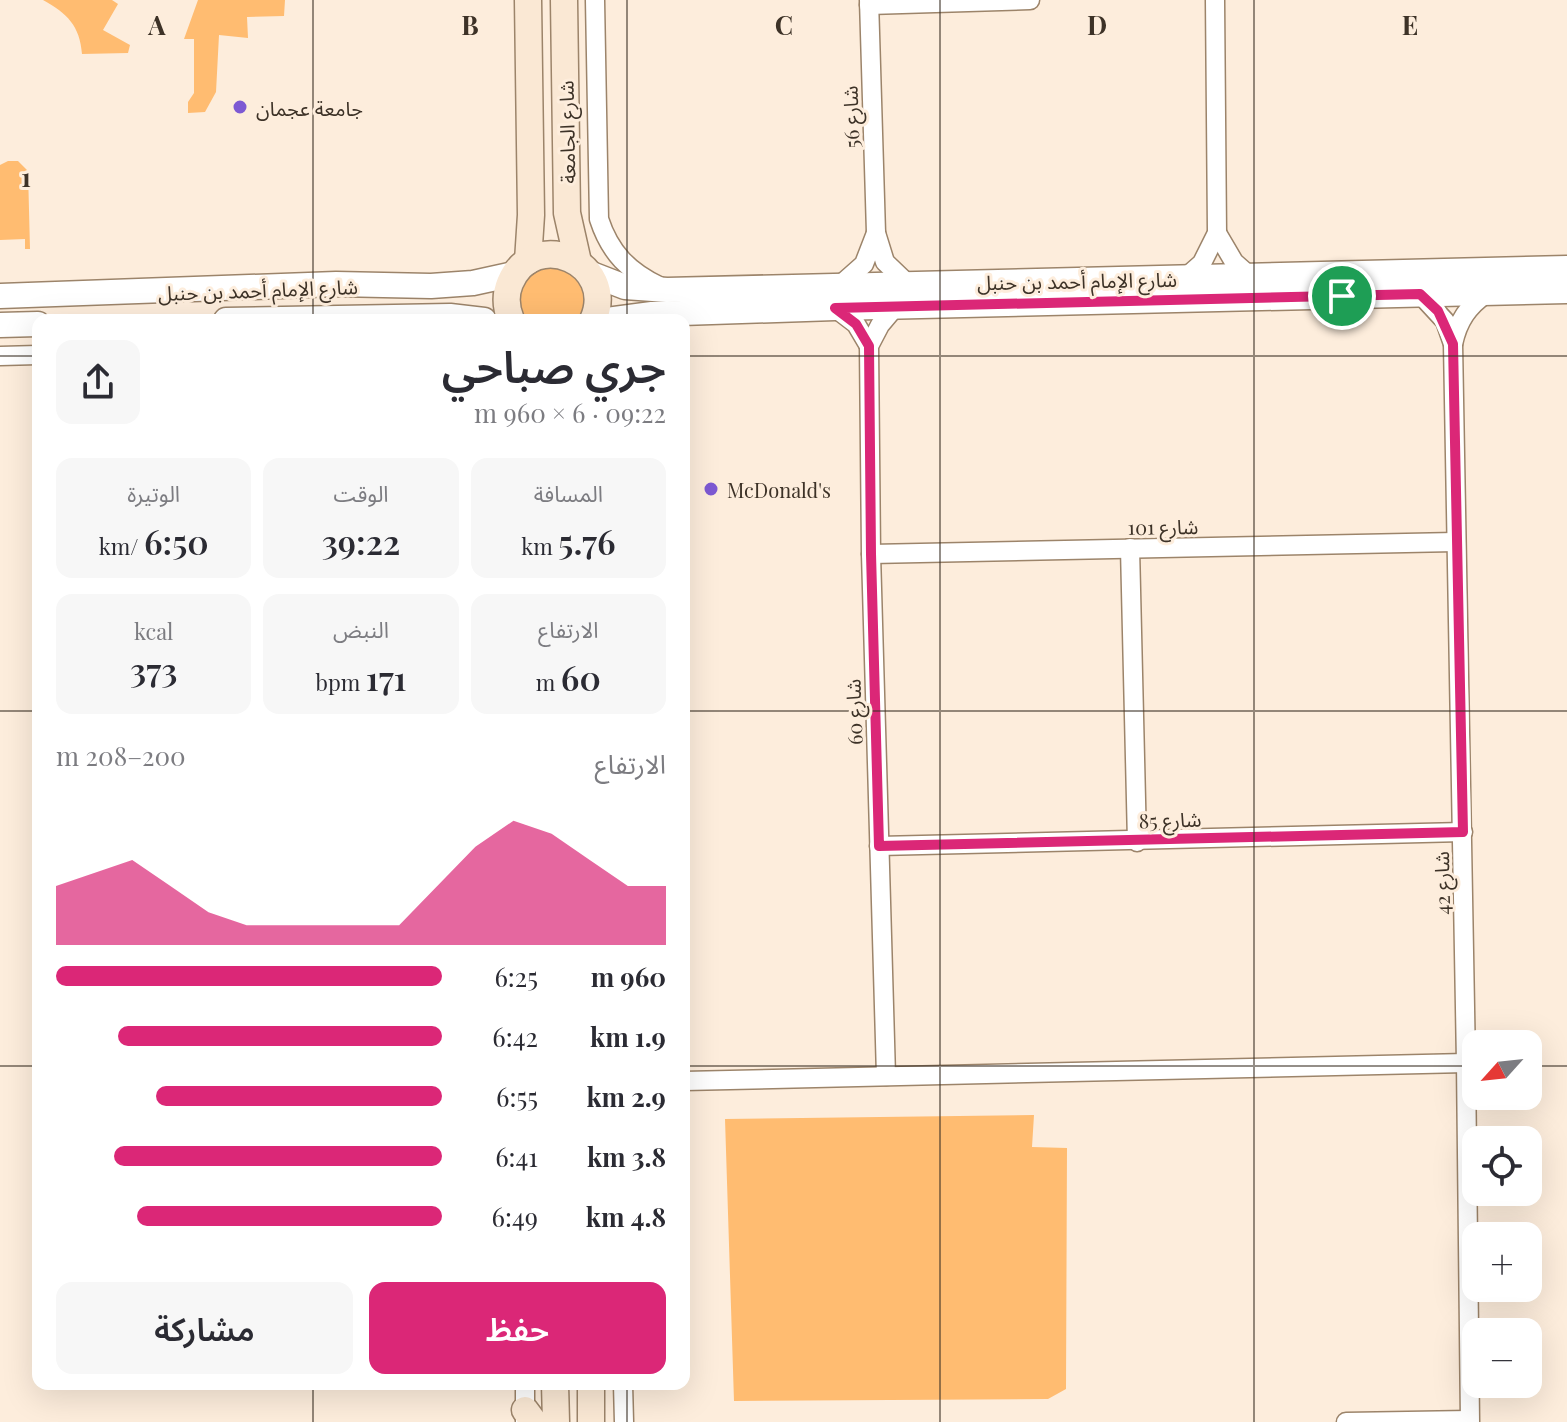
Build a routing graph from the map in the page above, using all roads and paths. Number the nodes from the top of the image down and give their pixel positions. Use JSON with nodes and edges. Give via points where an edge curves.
{"nodes":[{"id":1,"x":528,"y":0,"type":"edge"},
{"id":2,"x":595,"y":0,"type":"edge"},
{"id":3,"x":1030,"y":0,"type":"edge"},
{"id":4,"x":1215,"y":0,"type":"edge"},
{"id":5,"x":869,"y":3,"type":"edge"},
{"id":6,"x":567,"y":6,"type":"edge"},
{"id":7,"x":876,"y":233,"type":"junction"},
{"id":8,"x":1217,"y":233,"type":"junction"},
{"id":9,"x":521,"y":268,"type":"junction"},
{"id":10,"x":584,"y":268,"type":"junction"},
{"id":11,"x":1567,"y":268,"type":"edge"},
{"id":12,"x":1251,"y":277,"type":"junction"},
{"id":13,"x":1185,"y":278,"type":"junction"},
{"id":14,"x":908,"y":284,"type":"junction"},
{"id":15,"x":667,"y":290,"type":"junction"},
{"id":16,"x":1567,"y":291,"type":"edge"},
{"id":17,"x":1487,"y":293,"type":"junction"},
{"id":18,"x":1420,"y":294,"type":"junction"},
{"id":19,"x":0,"y":296,"type":"edge"},
{"id":20,"x":836,"y":297,"type":"junction"},
{"id":21,"x":896,"y":306,"type":"junction"},
{"id":22,"x":509,"y":314,"type":"edge"},
{"id":23,"x":595,"y":314,"type":"edge"},
{"id":24,"x":652,"y":314,"type":"edge"},
{"id":25,"x":32,"y":324,"type":"edge"},
{"id":26,"x":0,"y":325,"type":"edge"},
{"id":27,"x":1453,"y":344,"type":"junction"},
{"id":28,"x":869,"y":346,"type":"junction"},
{"id":29,"x":32,"y":355,"type":"edge"},
{"id":30,"x":0,"y":356,"type":"edge"},
{"id":31,"x":1455,"y":542,"type":"junction"},
{"id":32,"x":1130,"y":548,"type":"junction"},
{"id":33,"x":871,"y":554,"type":"junction"},
{"id":34,"x":1463,"y":832,"type":"junction"},
{"id":35,"x":1137,"y":842,"type":"junction"},
{"id":36,"x":879,"y":846,"type":"junction"},
{"id":37,"x":1466,"y":1030,"type":"edge"},
{"id":38,"x":1462,"y":1063,"type":"edge"},
{"id":39,"x":886,"y":1076,"type":"junction"},
{"id":40,"x":690,"y":1081,"type":"edge"},
{"id":41,"x":1467,"y":1110,"type":"edge"},
{"id":42,"x":555,"y":1390,"type":"edge"},
{"id":43,"x":591,"y":1390,"type":"edge"},
{"id":44,"x":623,"y":1390,"type":"edge"},
{"id":45,"x":624,"y":1414,"type":"edge"},
{"id":46,"x":1470,"y":1421,"type":"edge"},
{"id":47,"x":556,"y":1422,"type":"edge"},
{"id":48,"x":591,"y":1422,"type":"edge"},
{"id":49,"x":638,"y":1422,"type":"edge"},
{"id":50,"x":1346,"y":1422,"type":"edge"}],
"edges":[{"from":1,"to":9,"type":"main road","name":"شارع الجامعة","via":[[531,215]]},
{"from":2,"to":15,"type":"street","via":[[599,219],[624,265]]},
{"from":3,"to":5,"type":"street"},
{"from":4,"to":8,"type":"street"},
{"from":5,"to":7,"type":"street","name":"شارع 56"},
{"from":6,"to":10,"type":"main road","name":"شارع الجامعة","via":[[567,213]]},
{"from":7,"to":14,"type":"street","name":"شارع 56","via":[[885,262]]},
{"from":7,"to":20,"type":"street","name":"شارع 56","via":[[864,264]]},
{"from":8,"to":12,"type":"street","via":[[1234,262]]},
{"from":8,"to":13,"type":"street","via":[[1202,263]]},
{"from":9,"to":10,"type":"main road","via":[[547,254]]},
{"from":9,"to":19,"type":"street","name":"شارع الإمام أحمد بن حنبل","via":[[473,283],[431,286],[336,284]]},
{"from":9,"to":22,"type":"main road","name":"شارع الجامعة","via":[[508,287]]},
{"from":10,"to":15,"type":"street","name":"شارع الإمام أحمد بن حنبل","via":[[625,287]]},
{"from":10,"to":23,"type":"main road","name":"شارع الجامعة","via":[[597,292]]},
{"from":11,"to":12,"type":"street","name":"شارع الإمام أحمد بن حنبل"},
{"from":12,"to":13,"type":"street","name":"شارع الإمام أحمد بن حنبل"},
{"from":13,"to":14,"type":"street","name":"شارع الإمام أحمد بن حنبل"},
{"from":14,"to":20,"type":"street","name":"شارع الإمام أحمد بن حنبل"},
{"from":15,"to":20,"type":"street","name":"شارع الإمام أحمد بن حنبل"},
{"from":16,"to":17,"type":"street","name":"شارع الإمام أحمد بن حنبل"},
{"from":17,"to":18,"type":"street","name":"شارع الإمام أحمد بن حنبل"},
{"from":17,"to":27,"type":"street","name":"شارع 42","via":[[1468,309]]},
{"from":18,"to":21,"type":"street","name":"شارع الإمام أحمد بن حنبل"},
{"from":18,"to":27,"type":"street","name":"شارع 42","via":[[1438,311]]},
{"from":20,"to":21,"type":"street","name":"شارع الإمام أحمد بن حنبل"},
{"from":20,"to":24,"type":"street","name":"شارع الإمام أحمد بن حنبل"},
{"from":20,"to":28,"type":"street"},
{"from":21,"to":28,"type":"street"},
{"from":25,"to":26,"type":"street"},
{"from":27,"to":31,"type":"street","name":"شارع 42"},
{"from":28,"to":33,"type":"street","name":"شارع 60"},
{"from":29,"to":30,"type":"street"},
{"from":31,"to":32,"type":"street","name":"شارع 101"},
{"from":31,"to":34,"type":"street","name":"شارع 42"},
{"from":32,"to":33,"type":"street","name":"شارع 101"},
{"from":32,"to":35,"type":"street"},
{"from":33,"to":36,"type":"street","name":"شارع 60"},
{"from":34,"to":35,"type":"street","name":"شارع 85"},
{"from":34,"to":37,"type":"street","name":"شارع 42"},
{"from":35,"to":36,"type":"street","name":"شارع 85"},
{"from":36,"to":39,"type":"street","name":"شارع 60"},
{"from":38,"to":39,"type":"street"},
{"from":39,"to":40,"type":"street"},
{"from":41,"to":46,"type":"street","name":"شارع 42"},
{"from":42,"to":47,"type":"main road"},
{"from":43,"to":48,"type":"main road"},
{"from":44,"to":45,"type":"street"},
{"from":45,"to":49,"type":"street"},
{"from":46,"to":50,"type":"street"}]}
